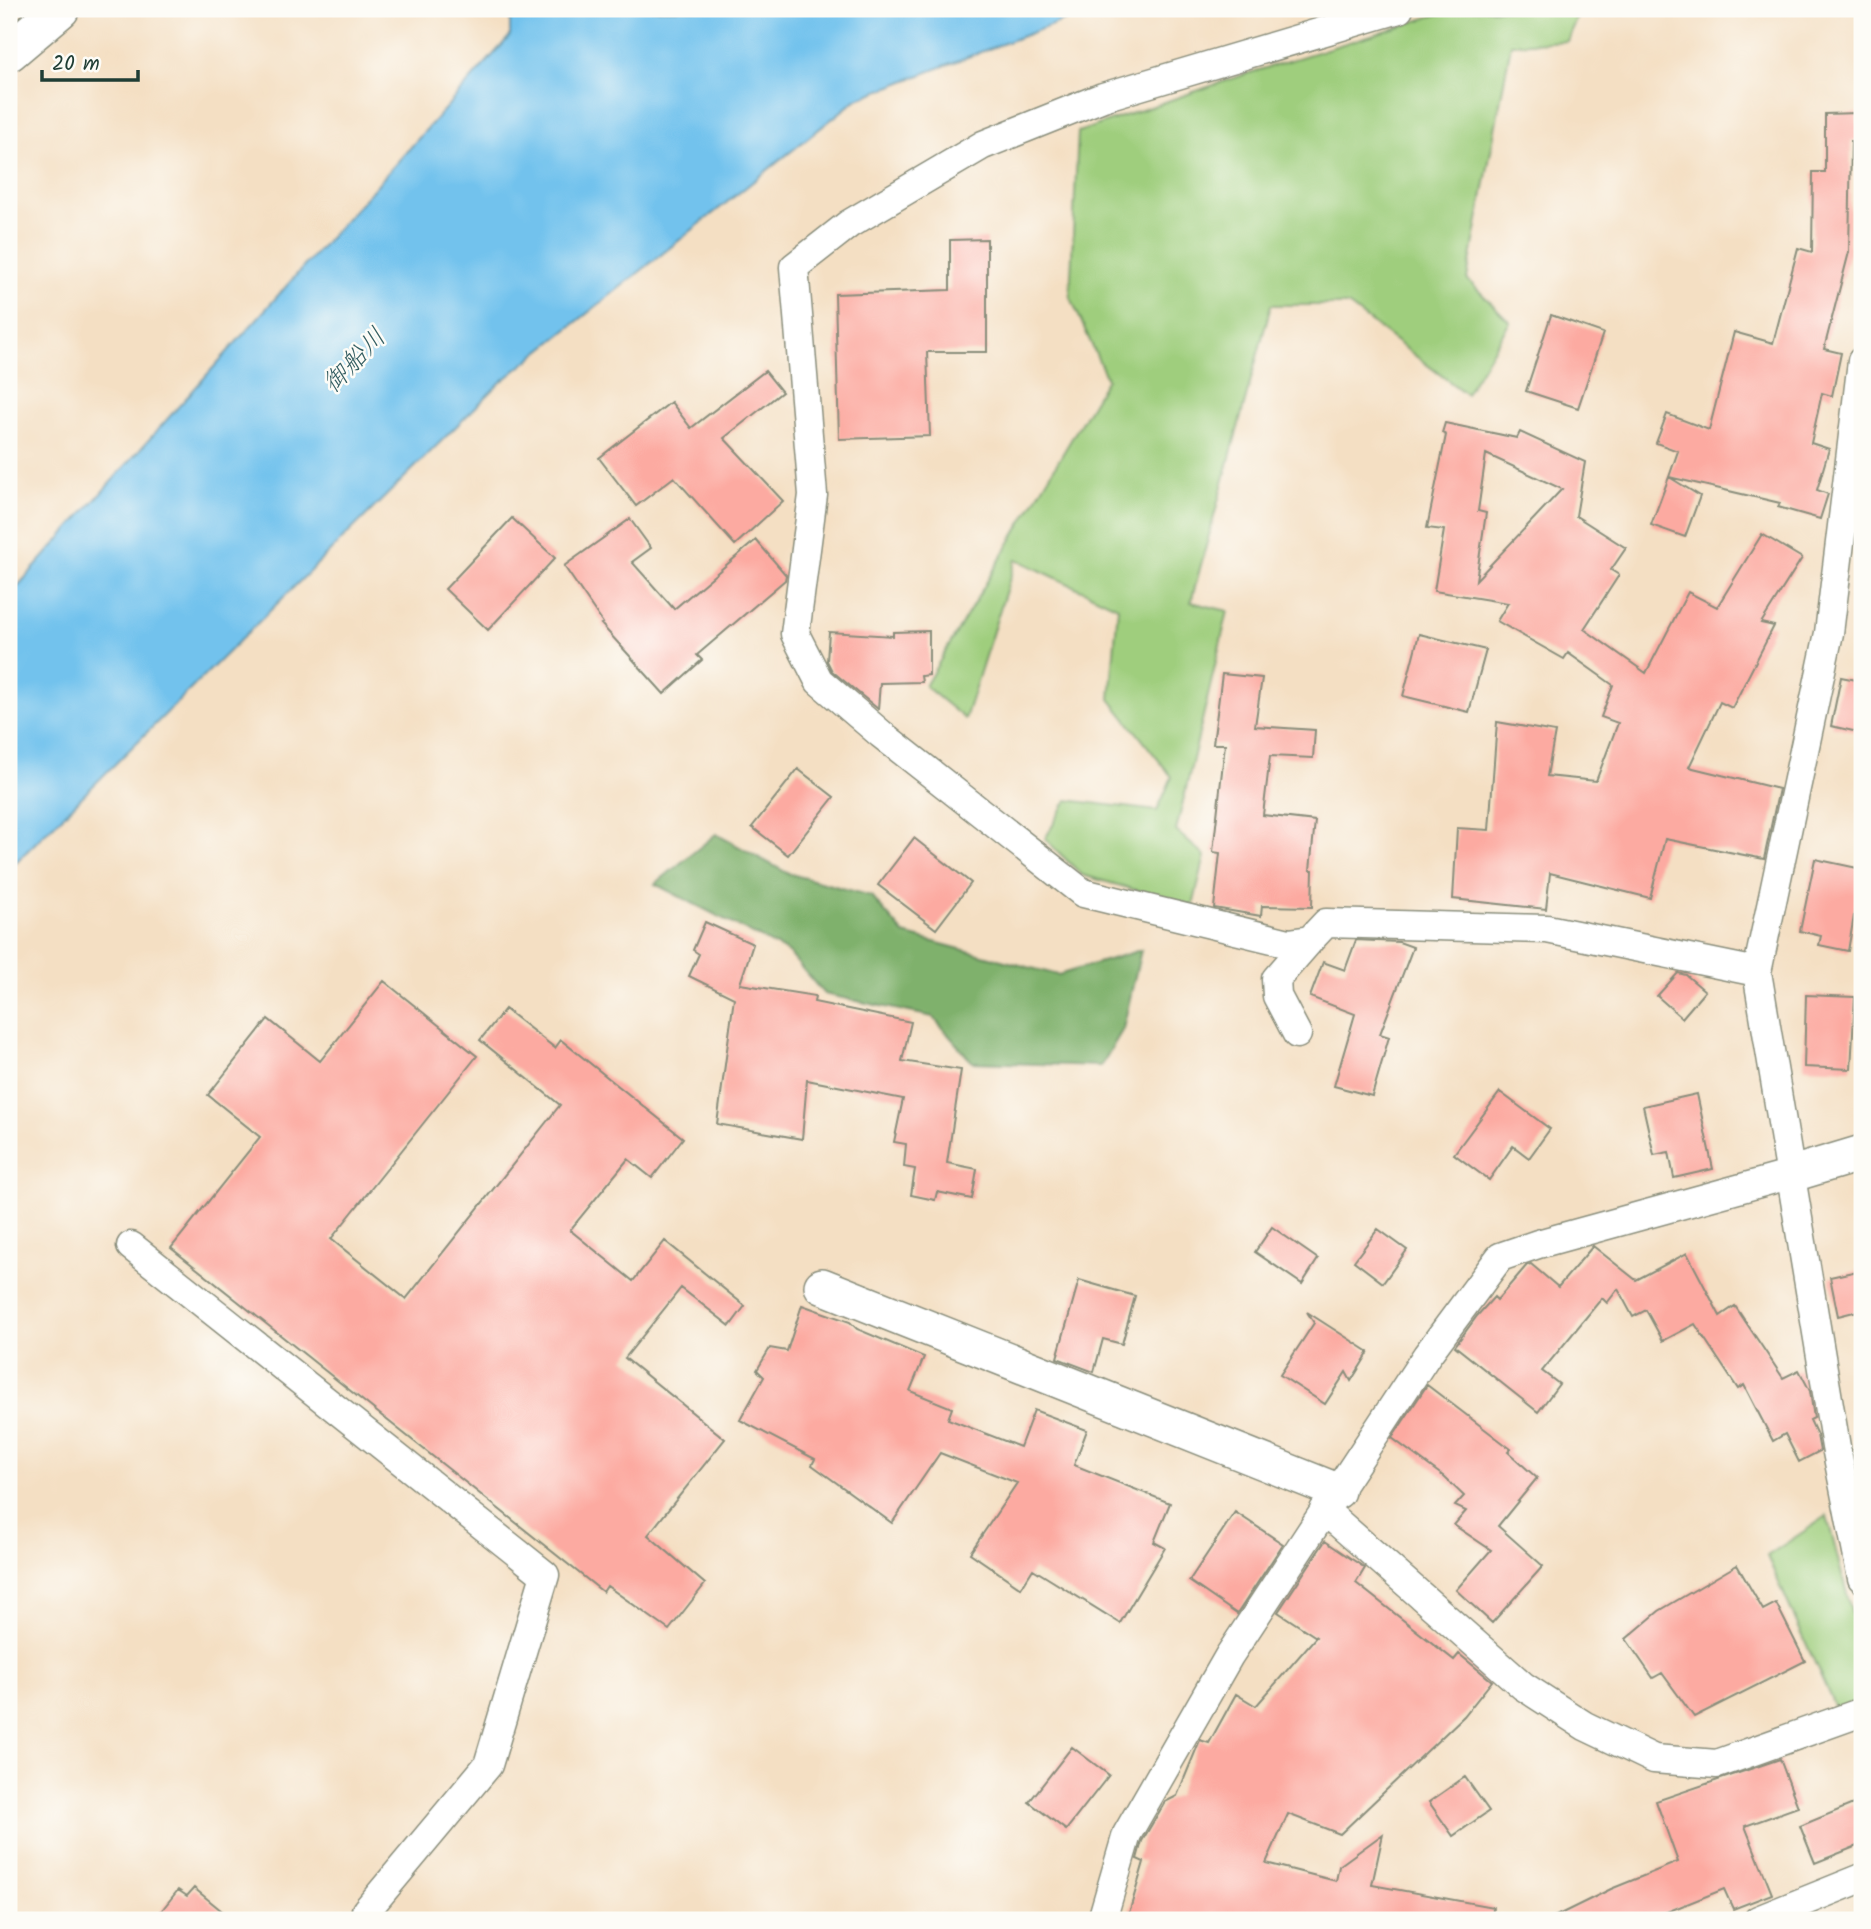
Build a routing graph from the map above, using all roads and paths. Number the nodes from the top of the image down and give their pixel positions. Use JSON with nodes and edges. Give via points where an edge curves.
{"nodes":[{"id":1,"x":60,"y":9,"type":"edge"},
{"id":2,"x":1399,"y":9,"type":"edge"},
{"id":3,"x":9,"y":52,"type":"edge"},
{"id":4,"x":1862,"y":361,"type":"edge"},
{"id":5,"x":1310,"y":940,"type":"junction"},
{"id":6,"x":1757,"y":972,"type":"junction"},
{"id":7,"x":1297,"y":1034,"type":"dead end"},
{"id":8,"x":1862,"y":1153,"type":"edge"},
{"id":9,"x":1789,"y":1175,"type":"junction"},
{"id":10,"x":131,"y":1246,"type":"dead end"},
{"id":11,"x":822,"y":1286,"type":"dead end"},
{"id":12,"x":1331,"y":1501,"type":"junction"},
{"id":13,"x":1862,"y":1578,"type":"edge"},
{"id":14,"x":1862,"y":1712,"type":"edge"},
{"id":15,"x":1862,"y":1878,"type":"edge"},
{"id":16,"x":369,"y":1920,"type":"edge"},
{"id":17,"x":1102,"y":1920,"type":"edge"},
{"id":18,"x":1758,"y":1920,"type":"edge"}],
"edges":[{"from":1,"to":3,"type":"highway"},
{"from":2,"to":5,"type":"street","via":[[1103,97],[983,145],[849,223],[794,267],[813,495],[795,634],[819,681],[1083,893],[1289,943]]},
{"from":4,"to":6,"type":"street","via":[[1829,633]]},
{"from":5,"to":6,"type":"street","via":[[1326,923],[1547,929]]},
{"from":5,"to":7,"type":"street","via":[[1276,979],[1277,996]]},
{"from":6,"to":9,"type":"street"},
{"from":8,"to":9,"type":"street"},
{"from":9,"to":12,"type":"street","via":[[1500,1257],[1427,1355]]},
{"from":9,"to":13,"type":"street"},
{"from":10,"to":16,"type":"street","via":[[545,1575],[488,1765],[366,1911]]},
{"from":11,"to":12,"type":"street"},
{"from":12,"to":14,"type":"street","via":[[1523,1686],[1585,1726],[1654,1759],[1717,1764]]},
{"from":12,"to":17,"type":"street","via":[[1229,1656],[1127,1834]]},
{"from":15,"to":18,"type":"street"}]}
